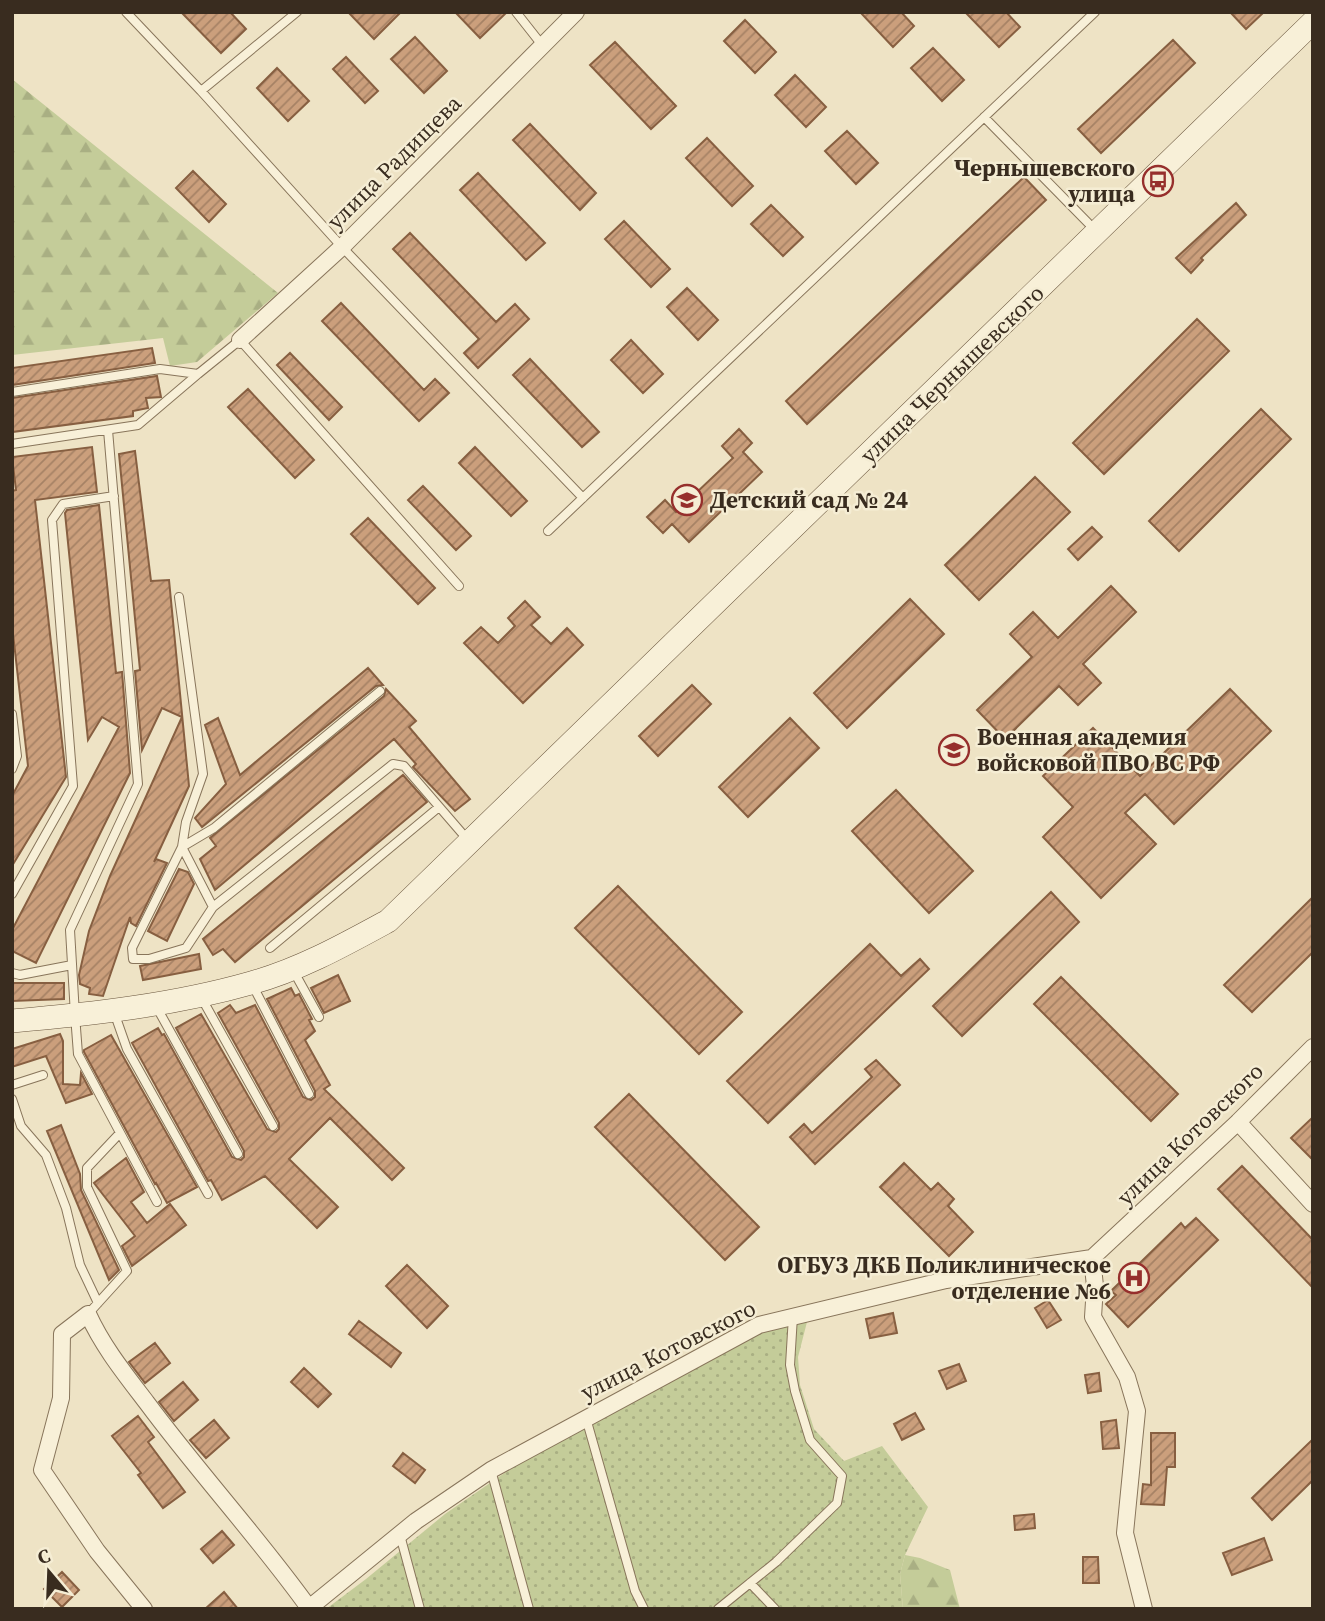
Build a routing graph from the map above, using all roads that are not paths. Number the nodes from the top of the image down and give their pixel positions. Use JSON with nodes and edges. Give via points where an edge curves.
{"nodes":[{"id":1,"x":126,"y":12,"type":"edge"},
{"id":2,"x":297,"y":12,"type":"edge"},
{"id":3,"x":516,"y":12,"type":"edge"},
{"id":4,"x":576,"y":12,"type":"edge"},
{"id":5,"x":1095,"y":12,"type":"edge"},
{"id":6,"x":1313,"y":22,"type":"edge"},
{"id":7,"x":542,"y":46,"type":"junction"},
{"id":8,"x":201,"y":91,"type":"junction"},
{"id":9,"x":984,"y":117,"type":"junction"},
{"id":10,"x":1097,"y":232,"type":"junction"},
{"id":11,"x":342,"y":247,"type":"junction"},
{"id":12,"x":240,"y":340,"type":"junction"},
{"id":13,"x":198,"y":374,"type":"junction"},
{"id":14,"x":12,"y":391,"type":"edge"},
{"id":15,"x":108,"y":430,"type":"junction"},
{"id":16,"x":12,"y":444,"type":"edge"},
{"id":17,"x":114,"y":496,"type":"junction"},
{"id":18,"x":583,"y":498,"type":"junction"},
{"id":19,"x":548,"y":531,"type":"dead end"},
{"id":20,"x":459,"y":586,"type":"dead end"},
{"id":21,"x":179,"y":597,"type":"dead end"},
{"id":22,"x":380,"y":691,"type":"dead end"},
{"id":23,"x":12,"y":714,"type":"edge"},
{"id":24,"x":12,"y":769,"type":"edge"},
{"id":25,"x":439,"y":807,"type":"junction"},
{"id":26,"x":470,"y":843,"type":"junction"},
{"id":27,"x":181,"y":847,"type":"junction"},
{"id":28,"x":12,"y":894,"type":"edge"},
{"id":29,"x":213,"y":907,"type":"junction"},
{"id":30,"x":270,"y":948,"type":"dead end"},
{"id":31,"x":72,"y":965,"type":"junction"},
{"id":32,"x":291,"y":968,"type":"junction"},
{"id":33,"x":12,"y":974,"type":"edge"},
{"id":34,"x":252,"y":983,"type":"junction"},
{"id":35,"x":200,"y":994,"type":"junction"},
{"id":36,"x":155,"y":1003,"type":"junction"},
{"id":37,"x":113,"y":1010,"type":"junction"},
{"id":38,"x":75,"y":1015,"type":"junction"},
{"id":39,"x":319,"y":1017,"type":"dead end"},
{"id":40,"x":12,"y":1021,"type":"edge"},
{"id":41,"x":1313,"y":1047,"type":"edge"},
{"id":42,"x":43,"y":1075,"type":"dead end"},
{"id":43,"x":12,"y":1085,"type":"edge"},
{"id":44,"x":309,"y":1094,"type":"dead end"},
{"id":45,"x":12,"y":1099,"type":"edge"},
{"id":46,"x":1238,"y":1122,"type":"junction"},
{"id":47,"x":273,"y":1126,"type":"dead end"},
{"id":48,"x":120,"y":1133,"type":"junction"},
{"id":49,"x":238,"y":1154,"type":"dead end"},
{"id":50,"x":208,"y":1194,"type":"dead end"},
{"id":51,"x":157,"y":1202,"type":"dead end"},
{"id":52,"x":1313,"y":1204,"type":"edge"},
{"id":53,"x":1092,"y":1258,"type":"junction"},
{"id":54,"x":93,"y":1309,"type":"junction"},
{"id":55,"x":793,"y":1315,"type":"junction"},
{"id":56,"x":586,"y":1418,"type":"junction"},
{"id":57,"x":491,"y":1470,"type":"junction"},
{"id":58,"x":400,"y":1535,"type":"junction"},
{"id":59,"x":750,"y":1583,"type":"junction"},
{"id":60,"x":309,"y":1608,"type":"edge"},
{"id":61,"x":144,"y":1609,"type":"edge"},
{"id":62,"x":421,"y":1609,"type":"edge"},
{"id":63,"x":529,"y":1609,"type":"edge"},
{"id":64,"x":644,"y":1609,"type":"edge"},
{"id":65,"x":718,"y":1609,"type":"edge"},
{"id":66,"x":775,"y":1609,"type":"edge"},
{"id":67,"x":1144,"y":1609,"type":"edge"}],
"edges":[{"from":1,"to":8,"type":"lane"},
{"from":2,"to":8,"type":"lane"},
{"from":3,"to":7,"type":"lane"},
{"from":4,"to":7,"type":"street","name":"улица Радищева"},
{"from":5,"to":9,"type":"lane"},
{"from":6,"to":10,"type":"street","name":"улица Чернышевского"},
{"from":7,"to":11,"type":"street","name":"улица Радищева"},
{"from":8,"to":11,"type":"lane"},
{"from":9,"to":10,"type":"lane"},
{"from":9,"to":18,"type":"lane"},
{"from":10,"to":26,"type":"street","name":"улица Чернышевского"},
{"from":11,"to":12,"type":"street","name":"улица Радищева"},
{"from":11,"to":18,"type":"lane"},
{"from":12,"to":13,"type":"lane"},
{"from":12,"to":20,"type":"lane"},
{"from":13,"to":14,"type":"lane","via":[[160,369]]},
{"from":13,"to":15,"type":"lane","via":[[138,425]]},
{"from":15,"to":16,"type":"lane"},
{"from":15,"to":17,"type":"lane"},
{"from":17,"to":28,"type":"lane","via":[[63,504],[52,520],[73,786]]},
{"from":17,"to":31,"type":"lane","via":[[138,784],[70,930]]},
{"from":18,"to":19,"type":"lane"},
{"from":21,"to":27,"type":"lane","via":[[204,774]]},
{"from":22,"to":27,"type":"lane","via":[[214,828]]},
{"from":23,"to":24,"type":"lane","via":[[17,756]]},
{"from":25,"to":26,"type":"lane"},
{"from":25,"to":29,"type":"lane","via":[[404,766],[393,764]]},
{"from":25,"to":30,"type":"lane"},
{"from":26,"to":32,"type":"street","name":"улица Чернышевского","via":[[388,921]]},
{"from":27,"to":29,"type":"lane"},
{"from":27,"to":29,"type":"lane","via":[[132,948],[133,959],[187,948]]},
{"from":31,"to":33,"type":"lane"},
{"from":31,"to":38,"type":"lane"},
{"from":32,"to":34,"type":"street","name":"улица Чернышевского"},
{"from":32,"to":39,"type":"lane"},
{"from":34,"to":35,"type":"street","name":"улица Чернышевского"},
{"from":34,"to":44,"type":"lane"},
{"from":35,"to":36,"type":"street","name":"улица Чернышевского"},
{"from":35,"to":47,"type":"lane"},
{"from":36,"to":37,"type":"street","name":"улица Чернышевского"},
{"from":36,"to":49,"type":"lane"},
{"from":37,"to":38,"type":"street","name":"улица Чернышевского"},
{"from":37,"to":50,"type":"lane","via":[[127,1049]]},
{"from":38,"to":40,"type":"street","name":"улица Чернышевского"},
{"from":38,"to":48,"type":"lane","via":[[78,1055]]},
{"from":41,"to":46,"type":"street","name":"улица Котовского"},
{"from":42,"to":43,"type":"lane"},
{"from":45,"to":54,"type":"lane","via":[[22,1126],[47,1155]]},
{"from":46,"to":52,"type":"street"},
{"from":46,"to":53,"type":"street","name":"улица Котовского"},
{"from":48,"to":51,"type":"lane"},
{"from":48,"to":54,"type":"lane","via":[[87,1168],[87,1187],[127,1271]]},
{"from":53,"to":55,"type":"street","name":"улица Котовского","via":[[946,1280]]},
{"from":53,"to":67,"type":"street","via":[[1093,1317],[1127,1377],[1137,1411],[1125,1533]]},
{"from":54,"to":60,"type":"street","via":[[100,1340]]},
{"from":54,"to":61,"type":"street","via":[[62,1334],[61,1398],[42,1470],[97,1551]]},
{"from":55,"to":56,"type":"street","name":"улица Котовского","via":[[759,1325]]},
{"from":55,"to":59,"type":"lane","via":[[790,1365],[795,1391],[810,1440],[842,1476],[836,1503]]},
{"from":56,"to":57,"type":"street","name":"улица Котовского"},
{"from":56,"to":64,"type":"lane"},
{"from":57,"to":58,"type":"street","name":"улица Котовского"},
{"from":57,"to":63,"type":"lane"},
{"from":58,"to":60,"type":"street","name":"улица Котовского"},
{"from":58,"to":62,"type":"lane"},
{"from":59,"to":65,"type":"lane"},
{"from":59,"to":66,"type":"lane"}]}
